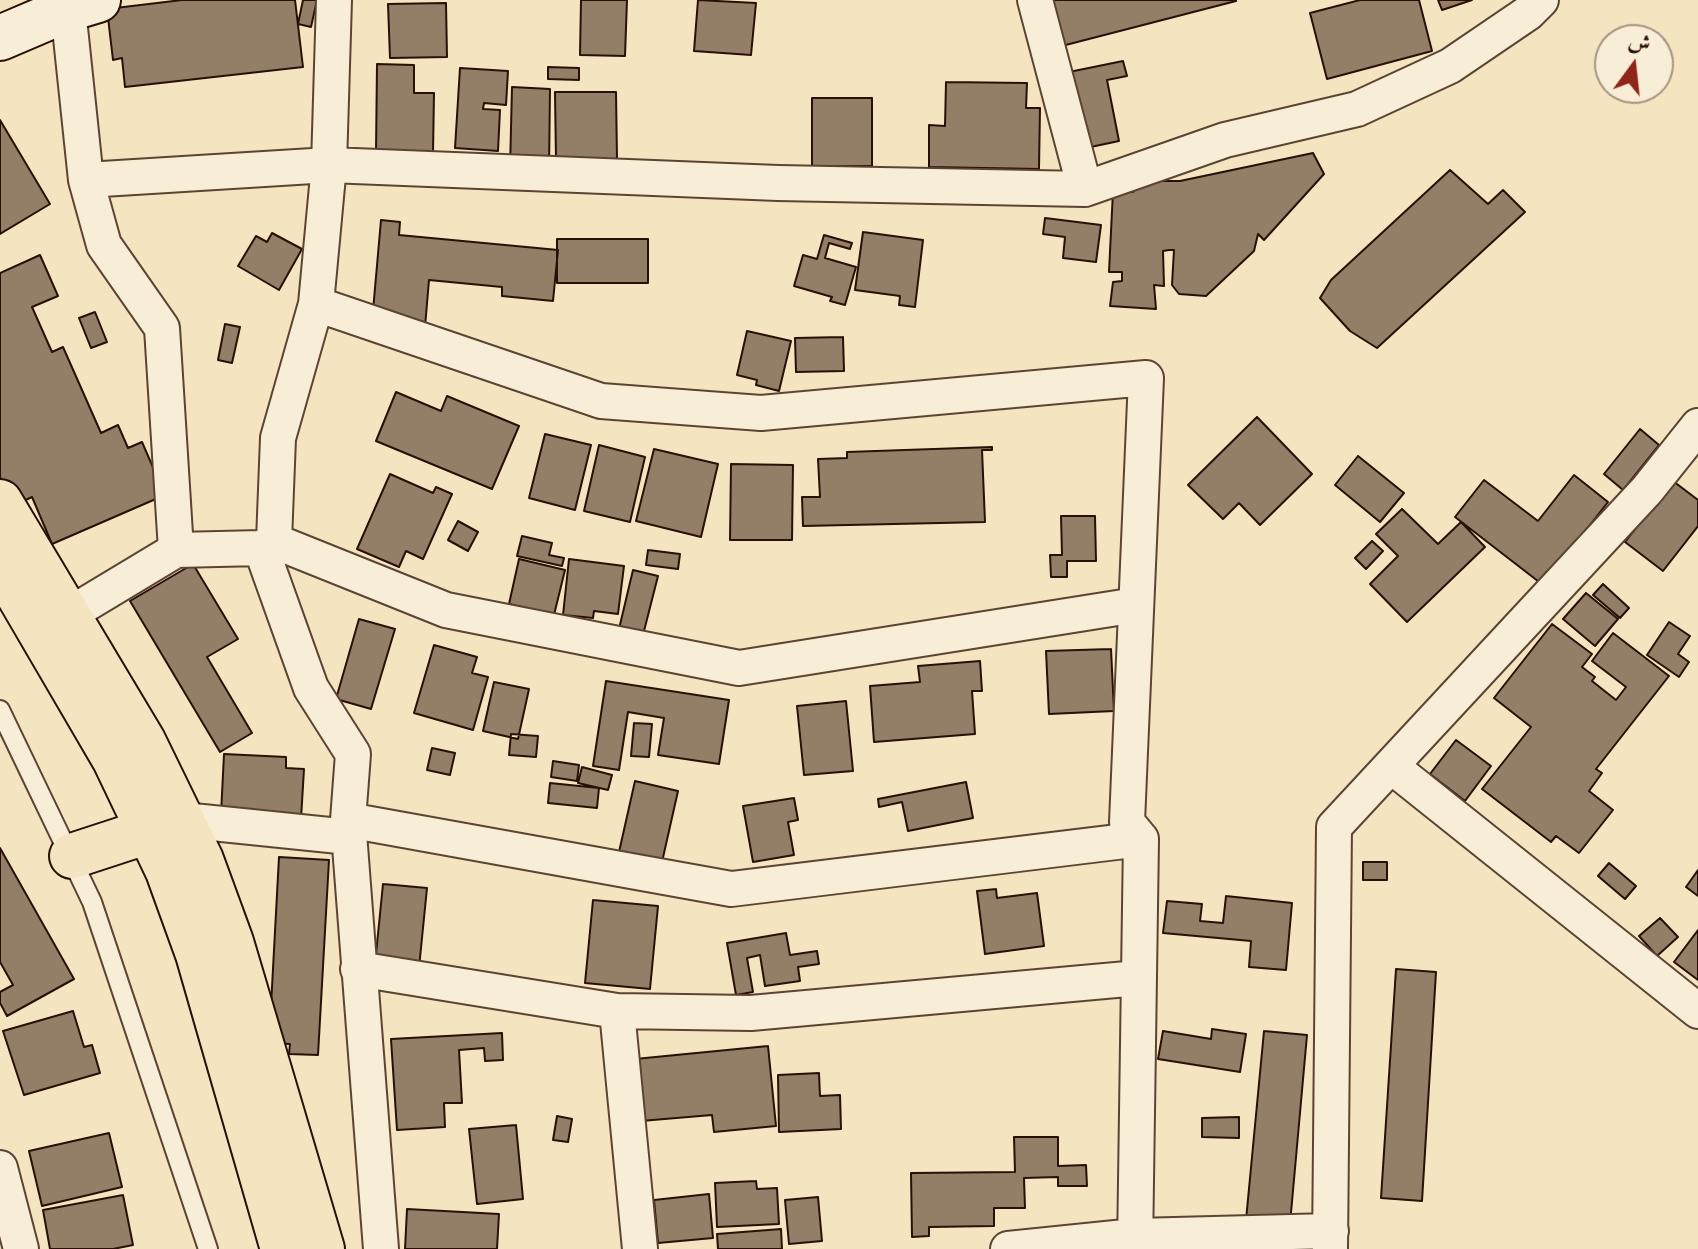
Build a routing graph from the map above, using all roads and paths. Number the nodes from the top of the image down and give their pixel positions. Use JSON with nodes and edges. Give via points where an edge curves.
{"nodes":[{"id":1,"x":334,"y":0,"type":"edge"},
{"id":2,"x":1035,"y":0,"type":"edge"},
{"id":3,"x":1541,"y":0,"type":"edge"},
{"id":4,"x":83,"y":4,"type":"edge"},
{"id":5,"x":0,"y":38,"type":"edge"},
{"id":6,"x":329,"y":165,"type":"junction"},
{"id":7,"x":86,"y":180,"type":"junction"},
{"id":8,"x":1085,"y":189,"type":"junction"},
{"id":9,"x":316,"y":304,"type":"junction"},
{"id":10,"x":1698,"y":426,"type":"edge"},
{"id":11,"x":0,"y":502,"type":"edge"},
{"id":12,"x":268,"y":545,"type":"junction"},
{"id":13,"x":176,"y":550,"type":"junction"},
{"id":14,"x":0,"y":563,"type":"edge"},
{"id":15,"x":1136,"y":605,"type":"junction"},
{"id":16,"x":13,"y":610,"type":"edge"},
{"id":17,"x":68,"y":615,"type":"junction"},
{"id":18,"x":0,"y":710,"type":"edge"},
{"id":19,"x":1391,"y":766,"type":"junction"},
{"id":20,"x":167,"y":825,"type":"junction"},
{"id":21,"x":349,"y":829,"type":"junction"},
{"id":22,"x":1141,"y":839,"type":"junction"},
{"id":23,"x":72,"y":856,"type":"junction"},
{"id":24,"x":358,"y":969,"type":"junction"},
{"id":25,"x":1138,"y":978,"type":"junction"},
{"id":26,"x":617,"y":1011,"type":"junction"},
{"id":27,"x":1698,"y":1011,"type":"edge"},
{"id":28,"x":0,"y":1168,"type":"edge"},
{"id":29,"x":1330,"y":1240,"type":"edge"},
{"id":30,"x":1135,"y":1243,"type":"edge"},
{"id":31,"x":21,"y":1249,"type":"edge"},
{"id":32,"x":208,"y":1249,"type":"edge"},
{"id":33,"x":283,"y":1249,"type":"edge"},
{"id":34,"x":322,"y":1249,"type":"edge"},
{"id":35,"x":381,"y":1249,"type":"edge"},
{"id":36,"x":640,"y":1249,"type":"edge"},
{"id":37,"x":1008,"y":1249,"type":"edge"}],
"edges":[{"from":1,"to":6,"type":"street"},
{"from":2,"to":8,"type":"street"},
{"from":3,"to":8,"type":"street","via":[[1450,66],[1357,109],[1225,140]]},
{"from":4,"to":5,"type":"main road"},
{"from":4,"to":7,"type":"street"},
{"from":6,"to":7,"type":"street"},
{"from":6,"to":8,"type":"street"},
{"from":6,"to":9,"type":"street"},
{"from":7,"to":13,"type":"street","via":[[104,245],[162,328]]},
{"from":9,"to":12,"type":"street","via":[[278,438]]},
{"from":9,"to":15,"type":"street","via":[[601,401],[761,413],[1146,378]]},
{"from":10,"to":19,"type":"street","via":[[1647,490]]},
{"from":11,"to":17,"type":"main road"},
{"from":12,"to":13,"type":"street"},
{"from":12,"to":15,"type":"street","via":[[446,610],[739,668]]},
{"from":12,"to":21,"type":"street","via":[[311,688],[353,754]]},
{"from":13,"to":17,"type":"street"},
{"from":14,"to":16,"type":"main road"},
{"from":15,"to":22,"type":"street","via":[[1127,822]]},
{"from":16,"to":20,"type":"main road","via":[[115,760]]},
{"from":17,"to":20,"type":"main road","via":[[143,741]]},
{"from":18,"to":23,"type":"lane"},
{"from":19,"to":27,"type":"street"},
{"from":19,"to":29,"type":"street","via":[[1334,827]]},
{"from":20,"to":21,"type":"street"},
{"from":20,"to":23,"type":"main road"},
{"from":20,"to":33,"type":"main road","via":[[168,871],[198,954]]},
{"from":20,"to":34,"type":"main road","via":[[231,942]]},
{"from":21,"to":22,"type":"street","via":[[731,889]]},
{"from":21,"to":24,"type":"street"},
{"from":22,"to":25,"type":"street"},
{"from":23,"to":32,"type":"lane","via":[[107,944]]},
{"from":24,"to":26,"type":"street"},
{"from":24,"to":35,"type":"street"},
{"from":25,"to":26,"type":"street","via":[[751,1013]]},
{"from":25,"to":30,"type":"street"},
{"from":26,"to":36,"type":"street"},
{"from":28,"to":31,"type":"street"},
{"from":29,"to":30,"type":"street"},
{"from":30,"to":37,"type":"street"}]}
